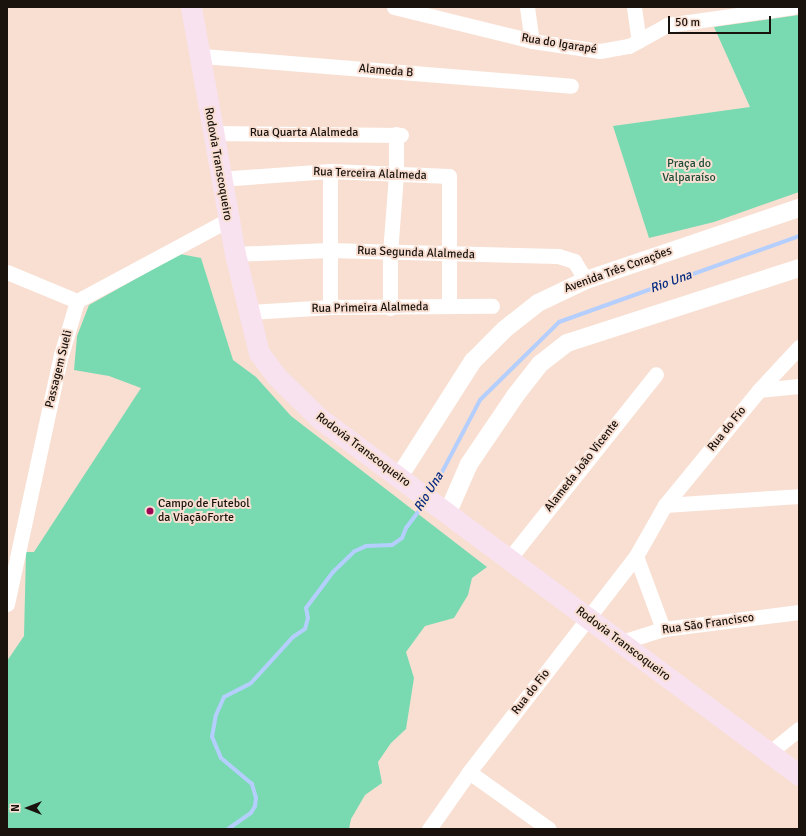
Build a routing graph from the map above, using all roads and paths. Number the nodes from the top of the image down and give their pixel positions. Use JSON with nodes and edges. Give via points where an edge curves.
{"nodes":[{"id":1,"x":191,"y":7,"type":"edge"},
{"id":2,"x":394,"y":7,"type":"edge"},
{"id":3,"x":528,"y":7,"type":"edge"},
{"id":4,"x":634,"y":7,"type":"edge"},
{"id":5,"x":793,"y":7,"type":"edge"},
{"id":6,"x":422,"y":11,"type":"edge"},
{"id":7,"x":734,"y":11,"type":"edge"},
{"id":8,"x":532,"y":41,"type":"junction"},
{"id":9,"x":639,"y":41,"type":"junction"},
{"id":10,"x":202,"y":56,"type":"junction"},
{"id":11,"x":571,"y":86,"type":"dead end"},
{"id":12,"x":212,"y":133,"type":"junction"},
{"id":13,"x":330,"y":171,"type":"junction"},
{"id":14,"x":396,"y":175,"type":"junction"},
{"id":15,"x":220,"y":178,"type":"junction"},
{"id":16,"x":799,"y":208,"type":"edge"},
{"id":17,"x":228,"y":220,"type":"junction"},
{"id":18,"x":328,"y":250,"type":"junction"},
{"id":19,"x":390,"y":253,"type":"junction"},
{"id":20,"x":235,"y":254,"type":"junction"},
{"id":21,"x":449,"y":255,"type":"junction"},
{"id":22,"x":799,"y":268,"type":"edge"},
{"id":23,"x":7,"y":272,"type":"edge"},
{"id":24,"x":586,"y":280,"type":"junction"},
{"id":25,"x":77,"y":301,"type":"junction"},
{"id":26,"x":449,"y":306,"type":"junction"},
{"id":27,"x":492,"y":306,"type":"dead end"},
{"id":28,"x":330,"y":307,"type":"junction"},
{"id":29,"x":390,"y":308,"type":"junction"},
{"id":30,"x":248,"y":312,"type":"junction"},
{"id":31,"x":799,"y":347,"type":"edge"},
{"id":32,"x":656,"y":374,"type":"dead end"},
{"id":33,"x":799,"y":386,"type":"edge"},
{"id":34,"x":759,"y":390,"type":"junction"},
{"id":35,"x":403,"y":480,"type":"junction"},
{"id":36,"x":799,"y":496,"type":"edge"},
{"id":37,"x":665,"y":505,"type":"junction"},
{"id":38,"x":444,"y":510,"type":"junction"},
{"id":39,"x":636,"y":556,"type":"junction"},
{"id":40,"x":509,"y":558,"type":"junction"},
{"id":41,"x":7,"y":604,"type":"edge"},
{"id":42,"x":799,"y":612,"type":"edge"},
{"id":43,"x":588,"y":618,"type":"junction"},
{"id":44,"x":663,"y":629,"type":"junction"},
{"id":45,"x":619,"y":643,"type":"junction"},
{"id":46,"x":799,"y":729,"type":"edge"},
{"id":47,"x":769,"y":753,"type":"junction"},
{"id":48,"x":469,"y":772,"type":"junction"},
{"id":49,"x":799,"y":775,"type":"edge"},
{"id":50,"x":429,"y":829,"type":"edge"},
{"id":51,"x":549,"y":829,"type":"edge"}],
"edges":[{"from":1,"to":10,"type":"main road","name":"Rodovia Transcoqueiro"},
{"from":2,"to":6,"type":"street","name":"Rua do Igarapé"},
{"from":3,"to":8,"type":"street"},
{"from":4,"to":9,"type":"street"},
{"from":5,"to":7,"type":"street","name":"Rua do Igarapé"},
{"from":6,"to":8,"type":"street","name":"Rua do Igarapé"},
{"from":7,"to":9,"type":"street","name":"Rua do Igarapé","via":[[667,25]]},
{"from":8,"to":9,"type":"street","name":"Rua do Igarapé","via":[[600,51],[615,51]]},
{"from":10,"to":11,"type":"street","name":"Alameda B"},
{"from":10,"to":12,"type":"main road","name":"Rodovia Transcoqueiro"},
{"from":12,"to":14,"type":"street","name":"Rua Quarta Alalmeda","via":[[399,134]]},
{"from":12,"to":15,"type":"main road","name":"Rodovia Transcoqueiro"},
{"from":13,"to":14,"type":"street","name":"Rua Terceira Alalmeda"},
{"from":13,"to":15,"type":"street","name":"Rua Terceira Alalmeda"},
{"from":13,"to":18,"type":"street"},
{"from":14,"to":19,"type":"street"},
{"from":14,"to":21,"type":"street","name":"Rua Terceira Alalmeda","via":[[449,176]]},
{"from":15,"to":17,"type":"main road","name":"Rodovia Transcoqueiro"},
{"from":16,"to":24,"type":"street","name":"Avenida Três Corações"},
{"from":17,"to":20,"type":"main road","name":"Rodovia Transcoqueiro"},
{"from":17,"to":25,"type":"street"},
{"from":18,"to":19,"type":"street","name":"Rua Segunda Alalmeda"},
{"from":18,"to":20,"type":"street","name":"Rua Segunda Alalmeda"},
{"from":18,"to":28,"type":"street"},
{"from":19,"to":21,"type":"street","name":"Rua Segunda Alalmeda"},
{"from":19,"to":29,"type":"street"},
{"from":20,"to":30,"type":"main road","name":"Rodovia Transcoqueiro"},
{"from":21,"to":24,"type":"street","name":"Rua Segunda Alalmeda","via":[[558,256],[574,261]]},
{"from":21,"to":26,"type":"street"},
{"from":22,"to":38,"type":"street","via":[[567,343],[540,364],[515,396],[469,464]]},
{"from":23,"to":25,"type":"street"},
{"from":24,"to":35,"type":"street","name":"Avenida Três Corações","via":[[538,303],[505,329],[473,361]]},
{"from":25,"to":41,"type":"street","name":"Passagem Sueli","via":[[61,355]]},
{"from":26,"to":27,"type":"street","name":"Rua Primeira Alalmeda"},
{"from":26,"to":29,"type":"street","name":"Rua Primeira Alalmeda"},
{"from":28,"to":29,"type":"street","name":"Rua Primeira Alalmeda"},
{"from":28,"to":30,"type":"street","name":"Rua Primeira Alalmeda"},
{"from":30,"to":35,"type":"main road","name":"Rodovia Transcoqueiro","via":[[260,353],[277,377],[319,418]]},
{"from":31,"to":34,"type":"street","name":"Rua do Fio"},
{"from":32,"to":40,"type":"street","name":"Alameda João Vicente"},
{"from":33,"to":34,"type":"street"},
{"from":34,"to":37,"type":"street","name":"Rua do Fio"},
{"from":35,"to":38,"type":"main road","name":"Rodovia Transcoqueiro"},
{"from":36,"to":37,"type":"street"},
{"from":37,"to":39,"type":"street","name":"Rua do Fio"},
{"from":38,"to":40,"type":"main road","name":"Rodovia Transcoqueiro"},
{"from":39,"to":43,"type":"street","name":"Rua do Fio"},
{"from":39,"to":44,"type":"street"},
{"from":40,"to":43,"type":"main road","name":"Rodovia Transcoqueiro"},
{"from":42,"to":44,"type":"street","name":"Rua São Francisco"},
{"from":43,"to":45,"type":"main road","name":"Rodovia Transcoqueiro"},
{"from":43,"to":48,"type":"street","name":"Rua do Fio"},
{"from":44,"to":45,"type":"street","name":"Rua São Francisco"},
{"from":45,"to":47,"type":"main road","name":"Rodovia Transcoqueiro"},
{"from":46,"to":47,"type":"street"},
{"from":47,"to":49,"type":"main road","name":"Rodovia Transcoqueiro"},
{"from":48,"to":50,"type":"street","name":"Rua do Fio"},
{"from":48,"to":51,"type":"street"}]}
